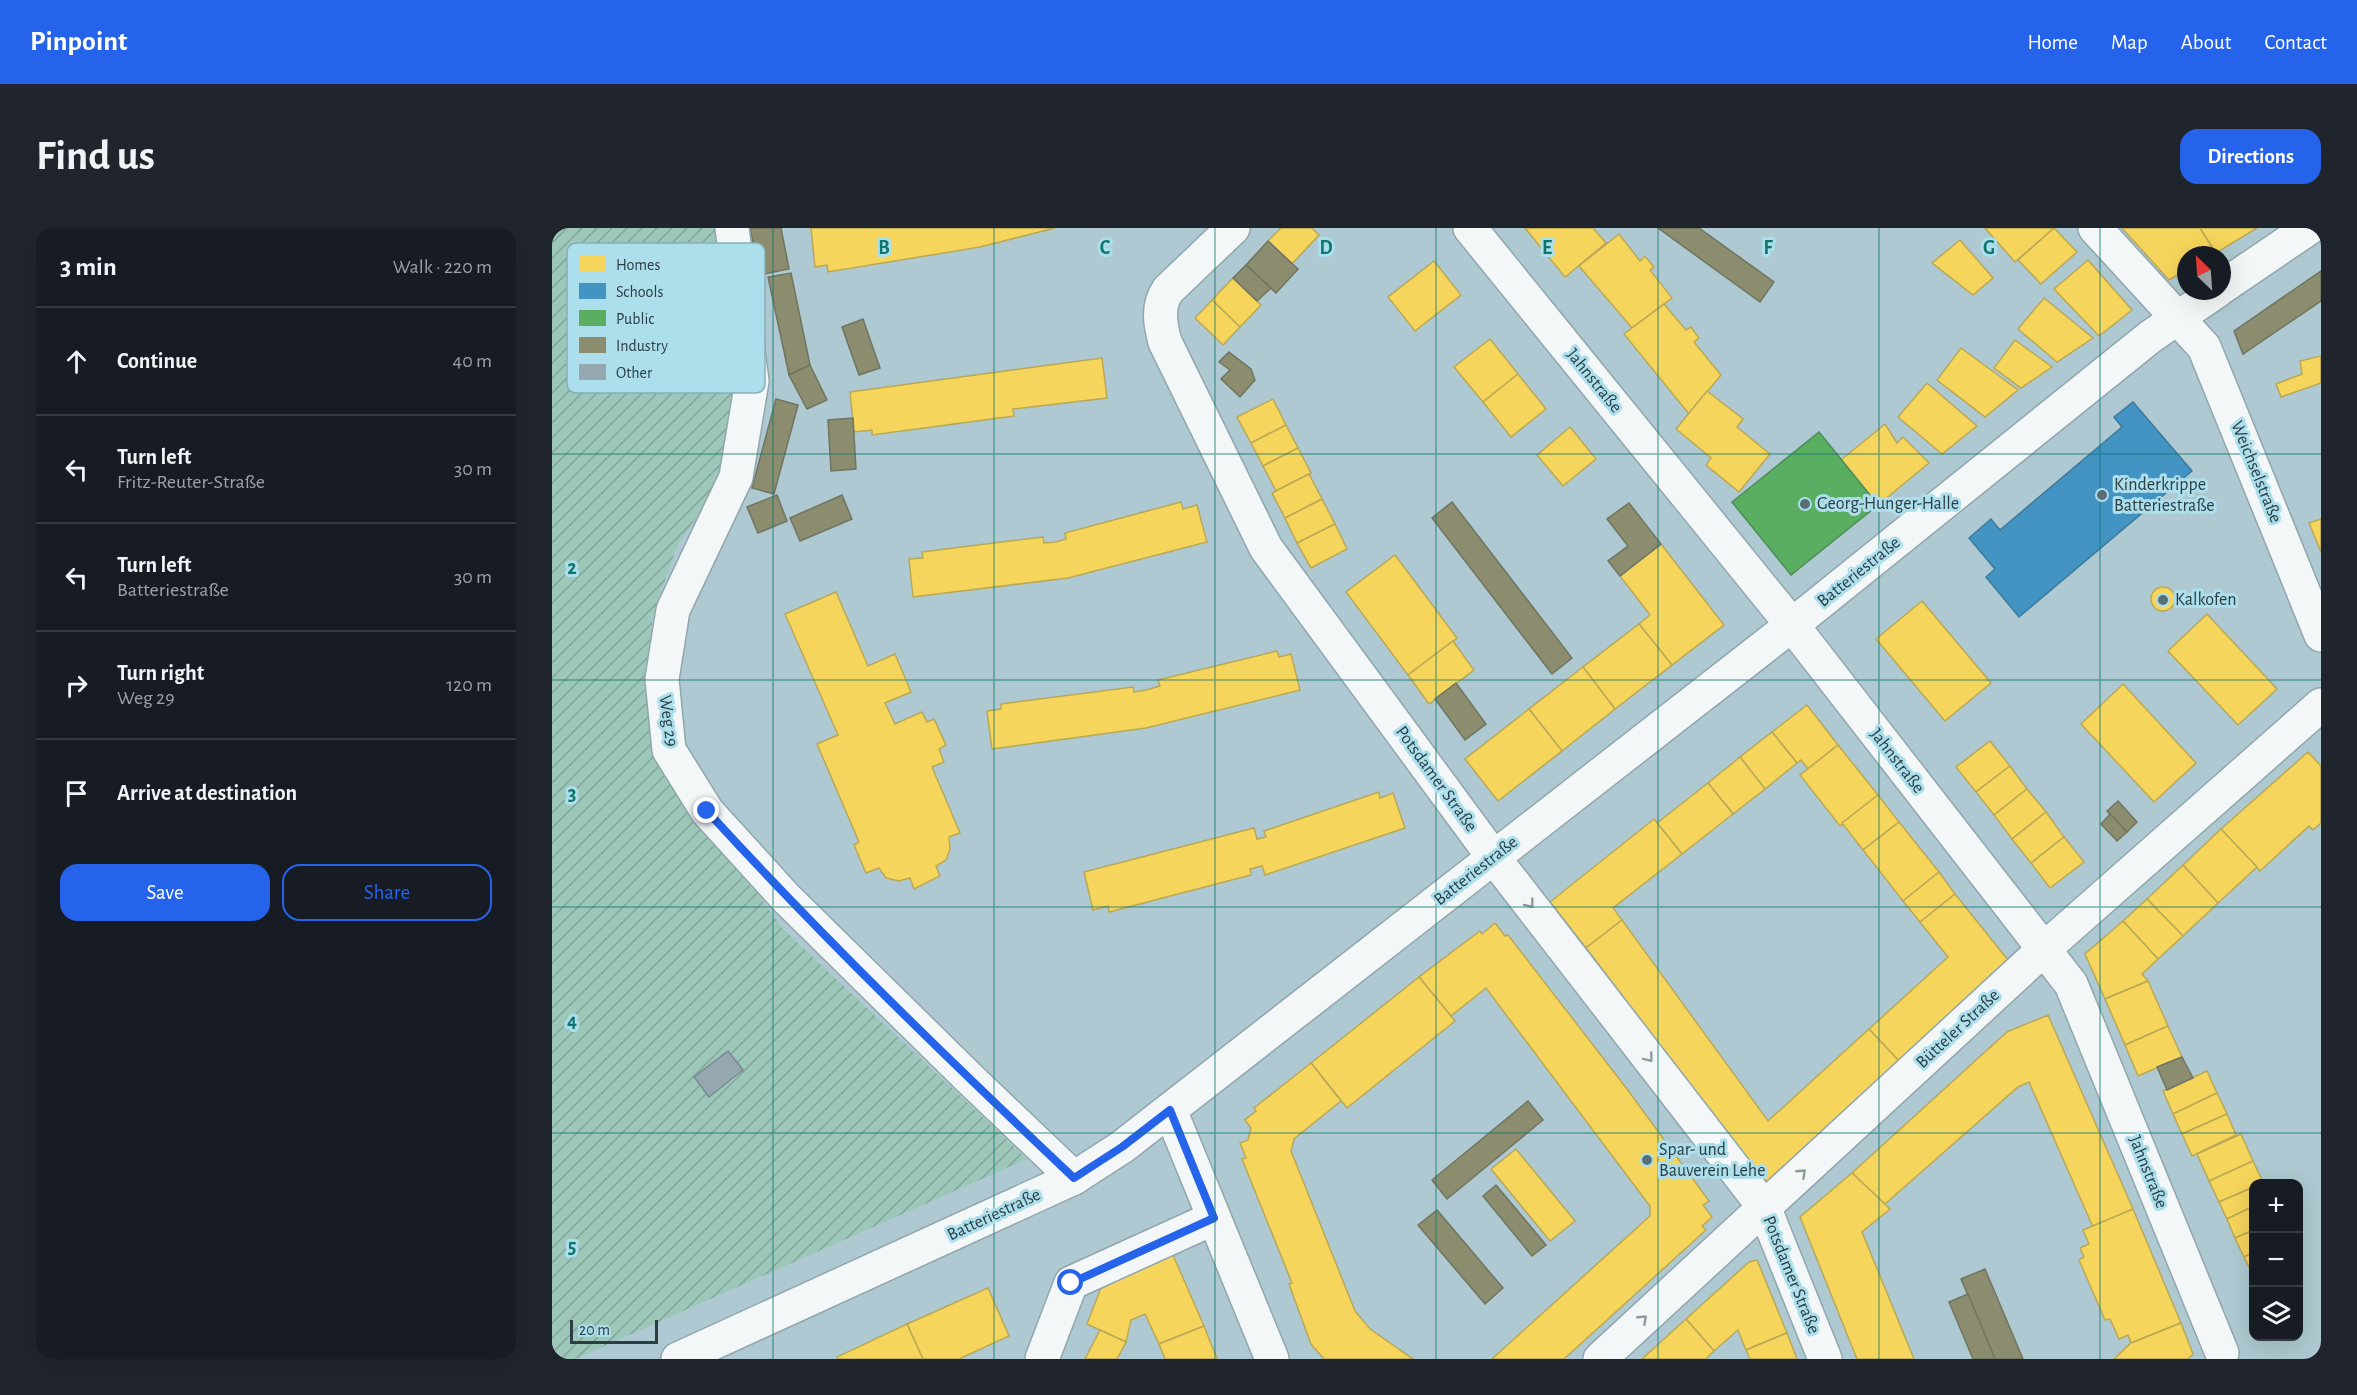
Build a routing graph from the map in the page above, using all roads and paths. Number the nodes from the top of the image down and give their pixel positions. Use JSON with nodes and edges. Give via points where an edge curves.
{"nodes":[{"id":1,"x":732,"y":228,"type":"edge"},
{"id":2,"x":1233,"y":228,"type":"edge"},
{"id":3,"x":1470,"y":228,"type":"edge"},
{"id":4,"x":2095,"y":228,"type":"edge"},
{"id":5,"x":2309,"y":228,"type":"edge"},
{"id":6,"x":734,"y":243,"type":"edge"},
{"id":7,"x":2231,"y":281,"type":"edge"},
{"id":8,"x":2204,"y":300,"type":"edge"},
{"id":9,"x":2178,"y":317,"type":"junction"},
{"id":10,"x":750,"y":393,"type":"edge"},
{"id":11,"x":1792,"y":625,"type":"junction"},
{"id":12,"x":2321,"y":635,"type":"edge"},
{"id":13,"x":2321,"y":705,"type":"edge"},
{"id":14,"x":1494,"y":858,"type":"junction"},
{"id":15,"x":2043,"y":950,"type":"junction"},
{"id":16,"x":1170,"y":1110,"type":"junction"},
{"id":17,"x":1074,"y":1178,"type":"junction"},
{"id":18,"x":1764,"y":1207,"type":"junction"},
{"id":19,"x":1214,"y":1218,"type":"junction"},
{"id":20,"x":2222,"y":1353,"type":"dead end"},
{"id":21,"x":678,"y":1359,"type":"edge"},
{"id":22,"x":1042,"y":1359,"type":"edge"},
{"id":23,"x":1272,"y":1359,"type":"edge"},
{"id":24,"x":1600,"y":1359,"type":"edge"},
{"id":25,"x":1825,"y":1359,"type":"edge"}],
"edges":[{"from":1,"to":6,"type":"street","name":"Weg 29"},
{"from":2,"to":14,"type":"street","name":"Potsdamer Straße","via":[[1162,300],[1160,324],[1165,342],[1266,548]]},
{"from":3,"to":11,"type":"street","name":"Jahnstraße"},
{"from":4,"to":9,"type":"street","name":"Weichselstraße"},
{"from":5,"to":7,"type":"street"},
{"from":8,"to":9,"type":"street","name":"Batteriestraße"},
{"from":9,"to":11,"type":"street","name":"Batteriestraße"},
{"from":9,"to":12,"type":"street","name":"Weichselstraße","via":[[2204,346]]},
{"from":10,"to":17,"type":"street","name":"Weg 29","via":[[736,477],[673,610],[662,679],[669,750],[707,811],[786,898]]},
{"from":11,"to":14,"type":"street","name":"Batteriestraße"},
{"from":11,"to":15,"type":"street","name":"Jahnstraße"},
{"from":13,"to":15,"type":"street","name":"Bütteler Straße"},
{"from":14,"to":16,"type":"street","name":"Batteriestraße"},
{"from":14,"to":18,"type":"street","name":"Potsdamer Straße","one_way":true},
{"from":18,"to":15,"type":"street","name":"Bütteler Straße","one_way":true},
{"from":15,"to":20,"type":"street","name":"Jahnstraße","via":[[2071,984]]},
{"from":16,"to":17,"type":"street","name":"Batteriestraße"},
{"from":16,"to":19,"type":"street"},
{"from":17,"to":21,"type":"street","name":"Batteriestraße"},
{"from":24,"to":18,"type":"street","name":"Bütteler Straße","one_way":true},
{"from":18,"to":25,"type":"street","name":"Potsdamer Straße"},
{"from":19,"to":22,"type":"street","via":[[1071,1283]]},
{"from":19,"to":23,"type":"street"}]}
